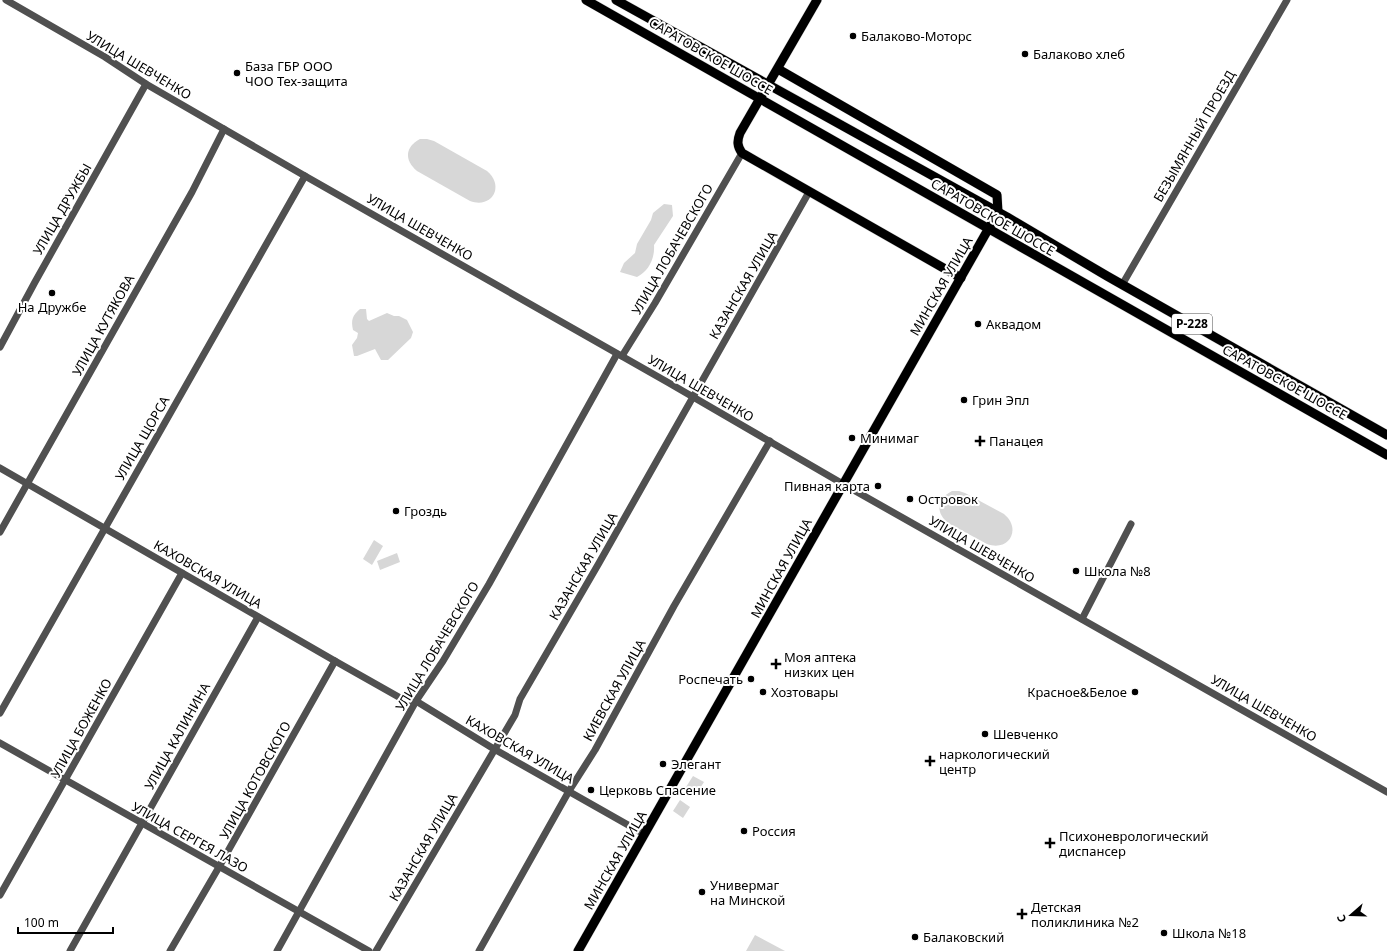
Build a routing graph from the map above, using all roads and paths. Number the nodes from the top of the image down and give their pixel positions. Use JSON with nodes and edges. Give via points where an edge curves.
{"nodes":[{"id":1,"x":6,"y":0,"type":"edge"},
{"id":2,"x":586,"y":0,"type":"edge"},
{"id":3,"x":616,"y":0,"type":"edge"},
{"id":4,"x":817,"y":0,"type":"edge"},
{"id":5,"x":1287,"y":0,"type":"edge"},
{"id":6,"x":778,"y":69,"type":"junction"},
{"id":7,"x":146,"y":84,"type":"junction"},
{"id":8,"x":768,"y":85,"type":"junction"},
{"id":9,"x":760,"y":99,"type":"junction"},
{"id":10,"x":224,"y":129,"type":"junction"},
{"id":11,"x":742,"y":154,"type":"junction"},
{"id":12,"x":305,"y":176,"type":"junction"},
{"id":13,"x":810,"y":192,"type":"junction"},
{"id":14,"x":998,"y":212,"type":"junction"},
{"id":15,"x":989,"y":229,"type":"junction"},
{"id":16,"x":961,"y":278,"type":"junction"},
{"id":17,"x":1122,"y":285,"type":"junction"},
{"id":18,"x":0,"y":347,"type":"edge"},
{"id":19,"x":620,"y":355,"type":"junction"},
{"id":20,"x":694,"y":397,"type":"junction"},
{"id":21,"x":1387,"y":435,"type":"edge"},
{"id":22,"x":770,"y":441,"type":"junction"},
{"id":23,"x":1387,"y":455,"type":"edge"},
{"id":24,"x":0,"y":468,"type":"edge"},
{"id":25,"x":28,"y":484,"type":"junction"},
{"id":26,"x":843,"y":484,"type":"junction"},
{"id":27,"x":1131,"y":524,"type":"dead end"},
{"id":28,"x":104,"y":529,"type":"junction"},
{"id":29,"x":0,"y":532,"type":"edge"},
{"id":30,"x":182,"y":573,"type":"junction"},
{"id":31,"x":258,"y":617,"type":"junction"},
{"id":32,"x":1082,"y":619,"type":"junction"},
{"id":33,"x":335,"y":662,"type":"junction"},
{"id":34,"x":404,"y":700,"type":"junction"},
{"id":35,"x":416,"y":701,"type":"junction"},
{"id":36,"x":410,"y":711,"type":"junction"},
{"id":37,"x":0,"y":713,"type":"edge"},
{"id":38,"x":0,"y":743,"type":"edge"},
{"id":39,"x":494,"y":750,"type":"junction"},
{"id":40,"x":65,"y":781,"type":"junction"},
{"id":41,"x":569,"y":791,"type":"junction"},
{"id":42,"x":1387,"y":792,"type":"edge"},
{"id":43,"x":142,"y":824,"type":"junction"},
{"id":44,"x":644,"y":834,"type":"junction"},
{"id":45,"x":219,"y":867,"type":"junction"},
{"id":46,"x":0,"y":895,"type":"edge"},
{"id":47,"x":299,"y":912,"type":"junction"},
{"id":48,"x":70,"y":951,"type":"edge"},
{"id":49,"x":170,"y":951,"type":"edge"},
{"id":50,"x":277,"y":951,"type":"edge"},
{"id":51,"x":369,"y":951,"type":"edge"},
{"id":52,"x":376,"y":951,"type":"edge"},
{"id":53,"x":479,"y":951,"type":"edge"},
{"id":54,"x":578,"y":951,"type":"edge"}],
"edges":[{"from":1,"to":7,"type":"street","name":"УЛИЦА ШЕВЧЕНКО","via":[[105,57]]},
{"from":2,"to":9,"type":"main road","name":"САРАТОВСКОЕ ШОССЕ"},
{"from":3,"to":8,"type":"main road","name":"САРАТОВСКОЕ ШОССЕ"},
{"from":4,"to":6,"type":"main road"},
{"from":5,"to":17,"type":"street","name":"БЕЗЫМЯННЫЙ ПРОЕЗД"},
{"from":6,"to":8,"type":"main road"},
{"from":6,"to":14,"type":"main road","via":[[997,195]]},
{"from":7,"to":10,"type":"street","name":"УЛИЦА ШЕВЧЕНКО"},
{"from":7,"to":18,"type":"street","name":"УЛИЦА ДРУЖБЫ"},
{"from":8,"to":9,"type":"main road"},
{"from":8,"to":14,"type":"main road","name":"САРАТОВСКОЕ ШОССЕ"},
{"from":9,"to":11,"type":"main road","via":[[737,140]]},
{"from":9,"to":15,"type":"main road","name":"САРАТОВСКОЕ ШОССЕ"},
{"from":10,"to":12,"type":"street","name":"УЛИЦА ШЕВЧЕНКО"},
{"from":10,"to":25,"type":"street","name":"УЛИЦА КУТЯКОВА","via":[[192,192]]},
{"from":11,"to":13,"type":"main road"},
{"from":11,"to":19,"type":"street","name":"УЛИЦА ЛОБАЧЕВСКОГО","via":[[655,303]]},
{"from":12,"to":19,"type":"street","name":"УЛИЦА ШЕВЧЕНКО"},
{"from":12,"to":28,"type":"street","name":"УЛИЦА ЩОРСА"},
{"from":13,"to":16,"type":"main road"},
{"from":13,"to":20,"type":"street","name":"КАЗАНСКАЯ УЛИЦА"},
{"from":14,"to":15,"type":"main road","name":"МИНСКАЯ УЛИЦА"},
{"from":14,"to":17,"type":"main road","name":"САРАТОВСКОЕ ШОССЕ","number":"Р-228"},
{"from":15,"to":16,"type":"main road","name":"МИНСКАЯ УЛИЦА"},
{"from":15,"to":23,"type":"main road","name":"САРАТОВСКОЕ ШОССЕ"},
{"from":16,"to":26,"type":"main road","name":"МИНСКАЯ УЛИЦА"},
{"from":17,"to":21,"type":"main road","name":"САРАТОВСКОЕ ШОССЕ","number":"Р-228"},
{"from":19,"to":20,"type":"street","name":"УЛИЦА ШЕВЧЕНКО"},
{"from":19,"to":35,"type":"street","name":"УЛИЦА ЛОБАЧЕВСКОГО","via":[[489,584]]},
{"from":20,"to":22,"type":"street","name":"УЛИЦА ШЕВЧЕНКО"},
{"from":20,"to":39,"type":"street","name":"КАЗАНСКАЯ УЛИЦА","via":[[520,699]]},
{"from":22,"to":26,"type":"street","name":"УЛИЦА ШЕВЧЕНКО"},
{"from":22,"to":41,"type":"street","name":"КИЕВСКАЯ УЛИЦА","via":[[674,606],[595,750]]},
{"from":24,"to":25,"type":"street","name":"КАХОВСКАЯ УЛИЦА"},
{"from":25,"to":28,"type":"street","name":"КАХОВСКАЯ УЛИЦА"},
{"from":25,"to":29,"type":"street","name":"УЛИЦА КУТЯКОВА"},
{"from":26,"to":32,"type":"street","name":"УЛИЦА ШЕВЧЕНКО"},
{"from":26,"to":44,"type":"main road","name":"МИНСКАЯ УЛИЦА"},
{"from":27,"to":32,"type":"street"},
{"from":28,"to":30,"type":"street","name":"КАХОВСКАЯ УЛИЦА"},
{"from":28,"to":37,"type":"street","name":"УЛИЦА ЩОРСА"},
{"from":30,"to":31,"type":"street","name":"КАХОВСКАЯ УЛИЦА"},
{"from":30,"to":40,"type":"street","name":"УЛИЦА БОЖЕНКО"},
{"from":31,"to":33,"type":"street","name":"КАХОВСКАЯ УЛИЦА"},
{"from":31,"to":43,"type":"street","name":"УЛИЦА КАЛИНИНА"},
{"from":32,"to":42,"type":"street","name":"УЛИЦА ШЕВЧЕНКО"},
{"from":33,"to":34,"type":"street","name":"КАХОВСКАЯ УЛИЦА"},
{"from":33,"to":45,"type":"street","name":"УЛИЦА КОТОВСКОГО"},
{"from":34,"to":35,"type":"street","name":"КАХОВСКАЯ УЛИЦА"},
{"from":34,"to":36,"type":"street"},
{"from":35,"to":36,"type":"street","name":"УЛИЦА ЛОБАЧЕВСКОГО"},
{"from":35,"to":39,"type":"street","name":"КАХОВСКАЯ УЛИЦА"},
{"from":36,"to":47,"type":"street","name":"УЛИЦА ЛОБАЧЕВСКОГО"},
{"from":38,"to":40,"type":"street","name":"УЛИЦА СЕРГЕЯ ЛАЗО"},
{"from":39,"to":41,"type":"street","name":"КАХОВСКАЯ УЛИЦА"},
{"from":39,"to":52,"type":"street","name":"КАЗАНСКАЯ УЛИЦА"},
{"from":40,"to":43,"type":"street","name":"УЛИЦА СЕРГЕЯ ЛАЗО"},
{"from":40,"to":46,"type":"street","name":"УЛИЦА БОЖЕНКО"},
{"from":41,"to":44,"type":"street","name":"КАХОВСКАЯ УЛИЦА"},
{"from":41,"to":53,"type":"street","name":"КИЕВСКАЯ УЛИЦА"},
{"from":43,"to":45,"type":"street","name":"УЛИЦА СЕРГЕЯ ЛАЗО"},
{"from":43,"to":48,"type":"street","name":"УЛИЦА КАЛИНИНА"},
{"from":44,"to":54,"type":"main road","name":"МИНСКАЯ УЛИЦА"},
{"from":45,"to":47,"type":"street","name":"УЛИЦА СЕРГЕЯ ЛАЗО"},
{"from":45,"to":49,"type":"street","name":"УЛИЦА КОТОВСКОГО"},
{"from":47,"to":50,"type":"street","name":"УЛИЦА ЛОБАЧЕВСКОГО"},
{"from":47,"to":51,"type":"street","name":"УЛИЦА СЕРГЕЯ ЛАЗО"}]}
